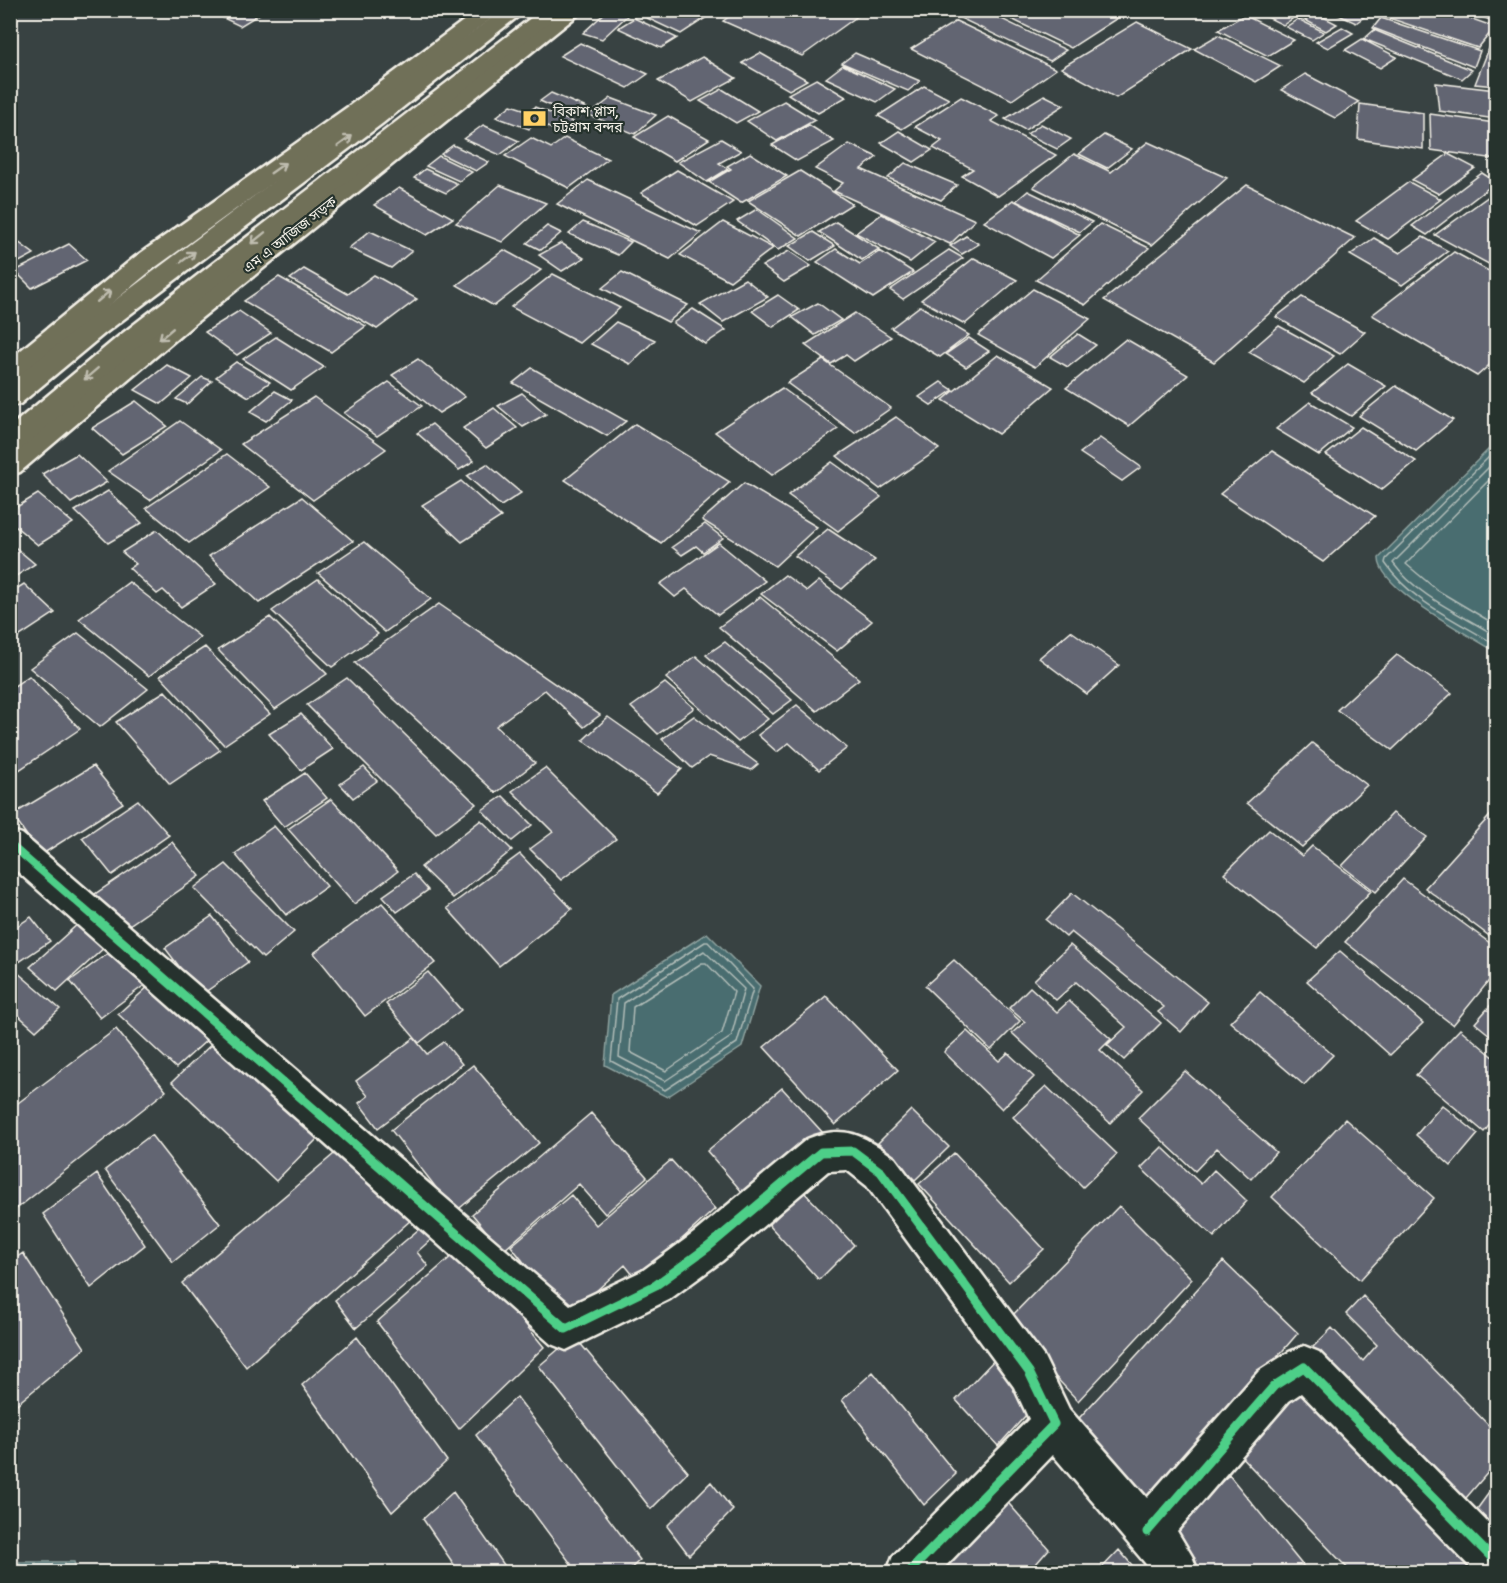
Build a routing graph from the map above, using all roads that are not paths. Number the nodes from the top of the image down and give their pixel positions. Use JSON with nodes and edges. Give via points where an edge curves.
{"nodes":[{"id":1,"x":492,"y":10,"type":"edge"},
{"id":2,"x":516,"y":10,"type":"edge"},
{"id":3,"x":555,"y":10,"type":"edge"},
{"id":4,"x":574,"y":10,"type":"edge"},
{"id":5,"x":10,"y":374,"type":"edge"},
{"id":6,"x":10,"y":397,"type":"edge"},
{"id":7,"x":10,"y":443,"type":"edge"},
{"id":8,"x":10,"y":465,"type":"edge"},
{"id":9,"x":10,"y":844,"type":"edge"},
{"id":10,"x":1054,"y":1424,"type":"junction"},
{"id":11,"x":1147,"y":1532,"type":"junction"},
{"id":12,"x":1497,"y":1562,"type":"edge"},
{"id":13,"x":909,"y":1572,"type":"edge"},
{"id":14,"x":1176,"y":1572,"type":"edge"}],
"edges":[{"from":5,"to":1,"type":"main road","one_way":true,"via":[[144,263]]},
{"from":6,"to":2,"type":"main road","one_way":true,"via":[[95,327]]},
{"from":3,"to":7,"type":"main road","one_way":true,"via":[[260,237]]},
{"from":4,"to":8,"type":"main road","name":"এম এ আজিজ সড়ক","one_way":true,"via":[[185,318]]},
{"from":9,"to":10,"type":"street","via":[[566,1329],[656,1285],[708,1247],[820,1152],[853,1151],[881,1172],[1029,1372]]},
{"from":10,"to":11,"type":"street"},
{"from":10,"to":13,"type":"street"},
{"from":11,"to":12,"type":"street","via":[[1274,1386],[1304,1367]]},
{"from":11,"to":14,"type":"street"}]}
